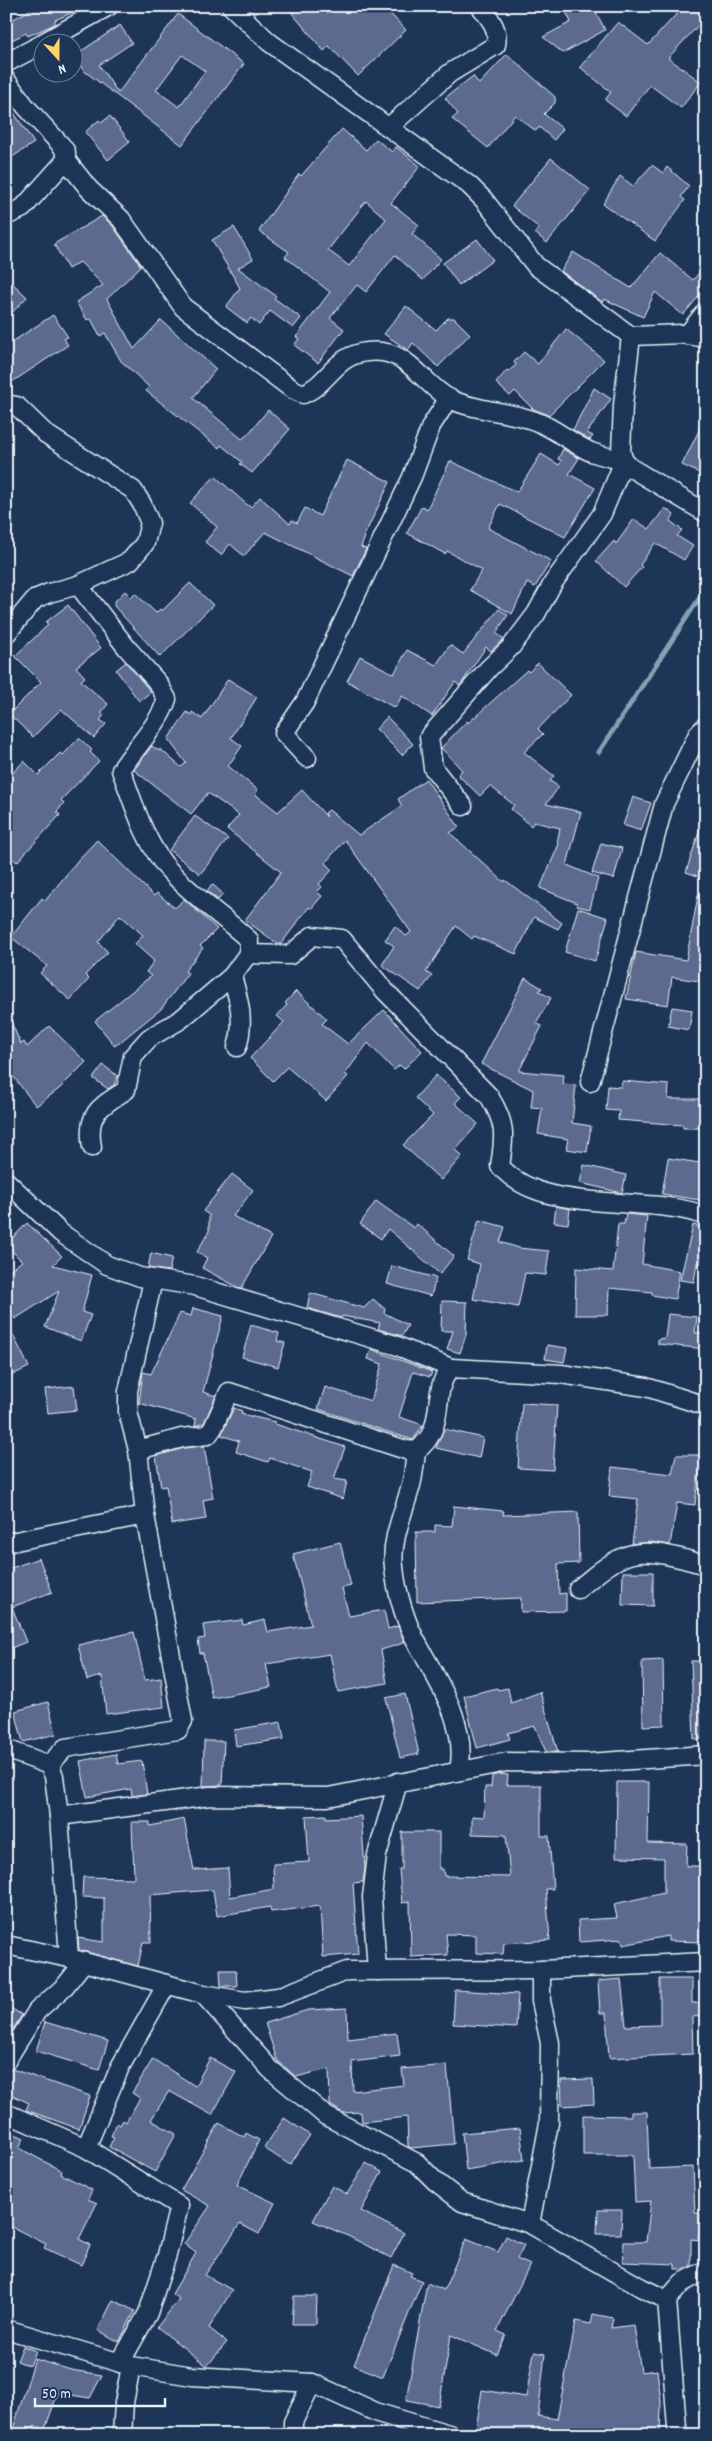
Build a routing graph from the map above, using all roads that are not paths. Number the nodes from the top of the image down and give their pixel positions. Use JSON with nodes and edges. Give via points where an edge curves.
{"nodes":[{"id":1,"x":109,"y":6,"type":"edge"},
{"id":2,"x":231,"y":6,"type":"edge"},
{"id":3,"x":480,"y":6,"type":"edge"},
{"id":4,"x":63,"y":32,"type":"edge"},
{"id":5,"x":32,"y":49,"type":"edge"},
{"id":6,"x":6,"y":63,"type":"edge"},
{"id":7,"x":6,"y":80,"type":"edge"},
{"id":8,"x":389,"y":127,"type":"junction"},
{"id":9,"x":66,"y":160,"type":"junction"},
{"id":10,"x":6,"y":216,"type":"edge"},
{"id":11,"x":706,"y":311,"type":"edge"},
{"id":12,"x":687,"y":335,"type":"junction"},
{"id":13,"x":631,"y":336,"type":"junction"},
{"id":14,"x":706,"y":338,"type":"edge"},
{"id":15,"x":449,"y":398,"type":"junction"},
{"id":16,"x":6,"y":404,"type":"edge"},
{"id":17,"x":624,"y":462,"type":"junction"},
{"id":18,"x":706,"y":513,"type":"edge"},
{"id":19,"x":78,"y":585,"type":"junction"},
{"id":20,"x":6,"y":634,"type":"edge"},
{"id":21,"x":706,"y":726,"type":"edge"},
{"id":22,"x":307,"y":758,"type":"dead end"},
{"id":23,"x":463,"y":806,"type":"dead end"},
{"id":24,"x":248,"y":954,"type":"junction"},
{"id":25,"x":232,"y":976,"type":"junction"},
{"id":26,"x":237,"y":1047,"type":"dead end"},
{"id":27,"x":590,"y":1082,"type":"dead end"},
{"id":28,"x":92,"y":1147,"type":"dead end"},
{"id":29,"x":6,"y":1181,"type":"edge"},
{"id":30,"x":706,"y":1216,"type":"edge"},
{"id":31,"x":154,"y":1280,"type":"junction"},
{"id":32,"x":451,"y":1368,"type":"junction"},
{"id":33,"x":706,"y":1406,"type":"edge"},
{"id":34,"x":138,"y":1450,"type":"junction"},
{"id":35,"x":416,"y":1451,"type":"junction"},
{"id":36,"x":144,"y":1515,"type":"junction"},
{"id":37,"x":6,"y":1543,"type":"edge"},
{"id":38,"x":706,"y":1565,"type":"edge"},
{"id":39,"x":578,"y":1589,"type":"dead end"},
{"id":40,"x":6,"y":1749,"type":"edge"},
{"id":41,"x":706,"y":1754,"type":"edge"},
{"id":42,"x":49,"y":1765,"type":"junction"},
{"id":43,"x":459,"y":1771,"type":"junction"},
{"id":44,"x":398,"y":1782,"type":"junction"},
{"id":45,"x":59,"y":1816,"type":"junction"},
{"id":46,"x":6,"y":1946,"type":"edge"},
{"id":47,"x":77,"y":1960,"type":"junction"},
{"id":48,"x":706,"y":1962,"type":"edge"},
{"id":49,"x":541,"y":1970,"type":"junction"},
{"id":50,"x":377,"y":1971,"type":"junction"},
{"id":51,"x":166,"y":1984,"type":"junction"},
{"id":52,"x":203,"y":1994,"type":"junction"},
{"id":53,"x":6,"y":2061,"type":"edge"},
{"id":54,"x":6,"y":2114,"type":"edge"},
{"id":55,"x":86,"y":2148,"type":"junction"},
{"id":56,"x":530,"y":2224,"type":"junction"},
{"id":57,"x":706,"y":2270,"type":"edge"},
{"id":58,"x":666,"y":2300,"type":"junction"},
{"id":59,"x":6,"y":2329,"type":"edge"},
{"id":60,"x":126,"y":2365,"type":"junction"},
{"id":61,"x":312,"y":2383,"type":"junction"},
{"id":62,"x":122,"y":2435,"type":"edge"},
{"id":63,"x":293,"y":2435,"type":"edge"},
{"id":64,"x":452,"y":2435,"type":"edge"},
{"id":65,"x":680,"y":2435,"type":"edge"}],
"edges":[{"from":1,"to":4,"type":"street"},
{"from":2,"to":8,"type":"street","via":[[269,42]]},
{"from":3,"to":8,"type":"street","via":[[494,24],[498,35],[496,46],[450,73]]},
{"from":5,"to":6,"type":"street"},
{"from":7,"to":9,"type":"street","via":[[66,152]]},
{"from":8,"to":13,"type":"street","via":[[469,185],[536,266]]},
{"from":9,"to":10,"type":"street","via":[[23,208]]},
{"from":9,"to":15,"type":"street","via":[[89,189],[121,219],[183,307],[292,389],[303,394],[314,390],[349,355],[368,351],[390,353]]},
{"from":11,"to":12,"type":"street"},
{"from":12,"to":13,"type":"street"},
{"from":12,"to":14,"type":"street"},
{"from":13,"to":17,"type":"street","via":[[623,405],[621,452]]},
{"from":15,"to":17,"type":"street","via":[[535,421],[591,452]]},
{"from":15,"to":22,"type":"street","via":[[431,426],[412,477],[305,702],[284,733]]},
{"from":16,"to":19,"type":"street","via":[[17,406],[46,434],[133,490],[150,523],[146,544],[130,561]]},
{"from":17,"to":18,"type":"street"},
{"from":17,"to":23,"type":"street","via":[[602,514],[552,583],[536,614],[511,647],[430,737],[433,768]]},
{"from":19,"to":20,"type":"street","via":[[35,599]]},
{"from":19,"to":24,"type":"street","via":[[167,698],[162,716],[136,746],[121,770],[140,823],[168,869],[249,940]]},
{"from":21,"to":27,"type":"street","via":[[698,734],[664,804]]},
{"from":24,"to":25,"type":"street"},
{"from":24,"to":30,"type":"street","via":[[290,955],[312,936],[342,939],[385,992],[489,1096],[505,1133],[500,1166],[511,1179],[573,1200],[670,1206]]},
{"from":25,"to":26,"type":"street","via":[[240,1000],[242,1031]]},
{"from":25,"to":28,"type":"street","via":[[180,1020],[149,1038],[133,1056],[126,1090],[94,1113],[89,1130]]},
{"from":29,"to":31,"type":"street","via":[[61,1233],[107,1265]]},
{"from":31,"to":32,"type":"street","via":[[195,1286],[395,1345]]},
{"from":31,"to":34,"type":"street","via":[[128,1392],[128,1412]]},
{"from":32,"to":33,"type":"street","via":[[561,1374],[646,1387]]},
{"from":32,"to":35,"type":"street","via":[[444,1375],[433,1433]]},
{"from":34,"to":35,"type":"street","via":[[182,1438],[208,1435],[229,1392]]},
{"from":34,"to":36,"type":"street"},
{"from":35,"to":43,"type":"street","via":[[393,1566],[411,1631],[443,1688],[456,1723],[462,1757]]},
{"from":36,"to":37,"type":"street"},
{"from":36,"to":42,"type":"street","via":[[182,1726],[178,1730],[65,1748]]},
{"from":38,"to":39,"type":"street","via":[[654,1552],[637,1554],[619,1558]]},
{"from":40,"to":42,"type":"street"},
{"from":41,"to":43,"type":"street","via":[[587,1763],[507,1762]]},
{"from":42,"to":45,"type":"street","via":[[54,1776]]},
{"from":43,"to":44,"type":"street"},
{"from":44,"to":45,"type":"street","via":[[328,1797],[210,1796]]},
{"from":44,"to":50,"type":"street","via":[[377,1856],[372,1897]]},
{"from":45,"to":47,"type":"street"},
{"from":46,"to":47,"type":"street"},
{"from":47,"to":51,"type":"street"},
{"from":47,"to":53,"type":"street","via":[[65,1986],[37,2011]]},
{"from":48,"to":49,"type":"street"},
{"from":49,"to":50,"type":"street"},
{"from":49,"to":56,"type":"street","via":[[541,2001],[550,2043],[549,2123]]},
{"from":50,"to":52,"type":"street","via":[[346,1970],[270,1998],[245,2001]]},
{"from":51,"to":52,"type":"street"},
{"from":51,"to":55,"type":"street","via":[[120,2067]]},
{"from":52,"to":56,"type":"street","via":[[270,2069],[326,2116],[417,2163],[462,2202]]},
{"from":54,"to":55,"type":"street"},
{"from":55,"to":60,"type":"street","via":[[179,2206],[148,2313]]},
{"from":56,"to":58,"type":"street"},
{"from":57,"to":58,"type":"street","via":[[682,2283]]},
{"from":58,"to":65,"type":"street"},
{"from":59,"to":60,"type":"street"},
{"from":60,"to":61,"type":"street","via":[[192,2376]]},
{"from":60,"to":62,"type":"street"},
{"from":61,"to":63,"type":"street","via":[[293,2422]]},
{"from":61,"to":64,"type":"street","via":[[378,2413]]}]}
